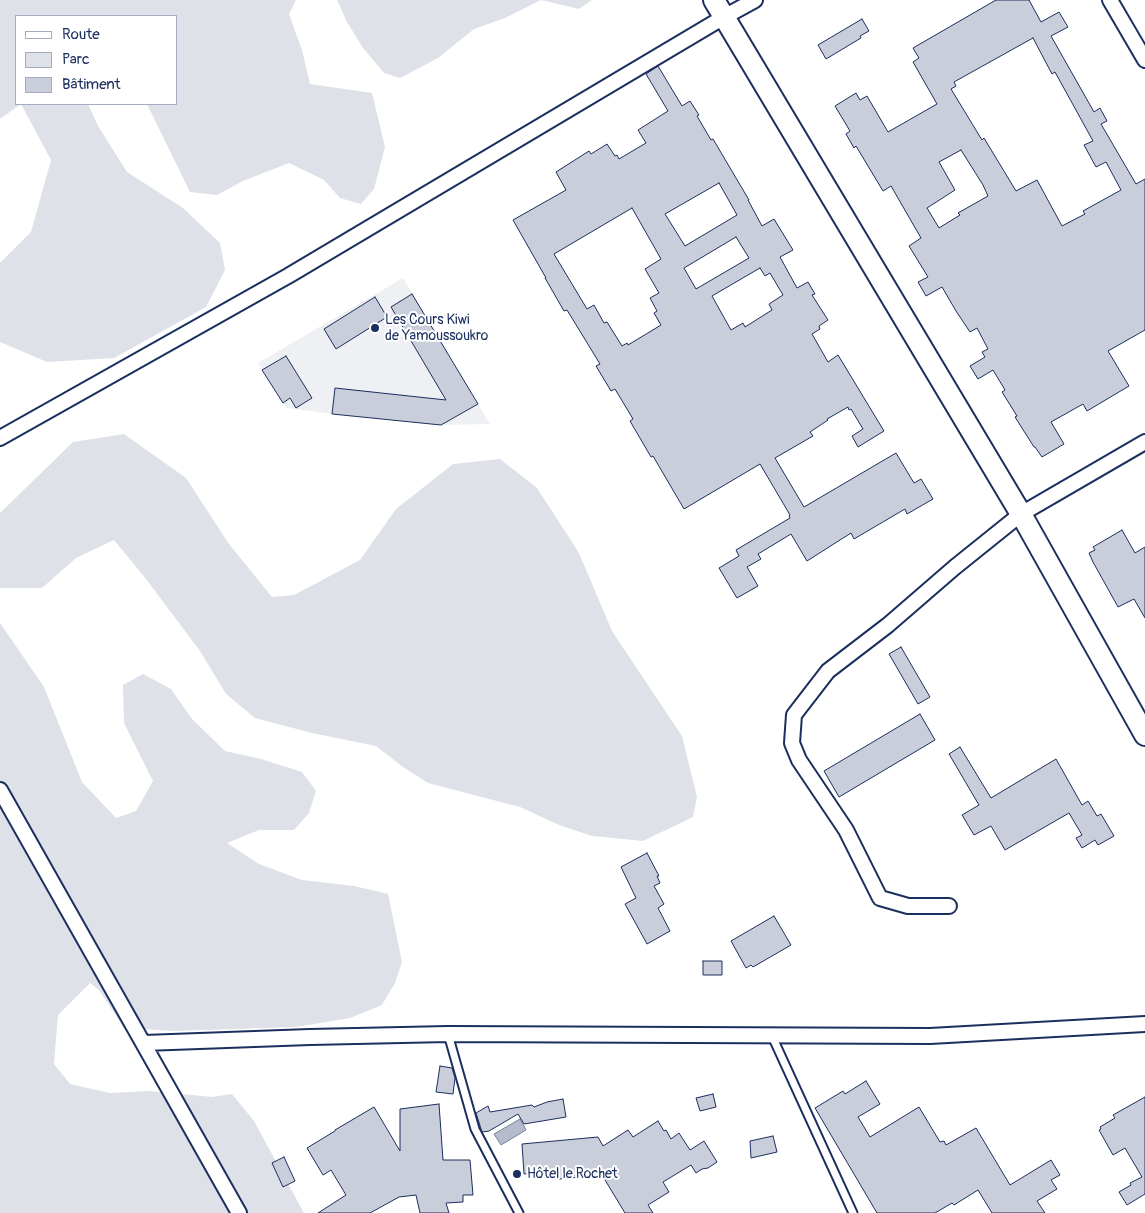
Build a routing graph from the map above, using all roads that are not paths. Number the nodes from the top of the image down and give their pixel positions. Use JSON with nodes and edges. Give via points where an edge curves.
{"nodes":[{"id":1,"x":755,"y":0,"type":"edge"},
{"id":2,"x":1110,"y":0,"type":"edge"},
{"id":3,"x":719,"y":8,"type":"edge"},
{"id":4,"x":1145,"y":60,"type":"edge"},
{"id":5,"x":0,"y":438,"type":"edge"},
{"id":6,"x":1145,"y":442,"type":"edge"},
{"id":7,"x":1020,"y":514,"type":"junction"},
{"id":8,"x":1145,"y":734,"type":"edge"},
{"id":9,"x":0,"y":790,"type":"edge"},
{"id":10,"x":948,"y":906,"type":"dead end"},
{"id":11,"x":1145,"y":1024,"type":"edge"},
{"id":12,"x":448,"y":1034,"type":"junction"},
{"id":13,"x":772,"y":1036,"type":"junction"},
{"id":14,"x":144,"y":1043,"type":"junction"},
{"id":15,"x":239,"y":1213,"type":"edge"},
{"id":16,"x":519,"y":1213,"type":"edge"},
{"id":17,"x":852,"y":1213,"type":"edge"}],
"edges":[{"from":1,"to":3,"type":"street"},
{"from":2,"to":4,"type":"street"},
{"from":3,"to":5,"type":"street","via":[[288,276]]},
{"from":3,"to":7,"type":"street"},
{"from":6,"to":7,"type":"street"},
{"from":7,"to":8,"type":"street"},
{"from":7,"to":10,"type":"street","via":[[828,671],[794,715],[792,743],[799,760],[846,830],[880,898],[908,906]]},
{"from":9,"to":14,"type":"street"},
{"from":11,"to":13,"type":"street","via":[[930,1036]]},
{"from":12,"to":13,"type":"street"},
{"from":12,"to":14,"type":"street"},
{"from":12,"to":16,"type":"lane","via":[[475,1129]]},
{"from":13,"to":17,"type":"lane"},
{"from":14,"to":15,"type":"street"}]}
